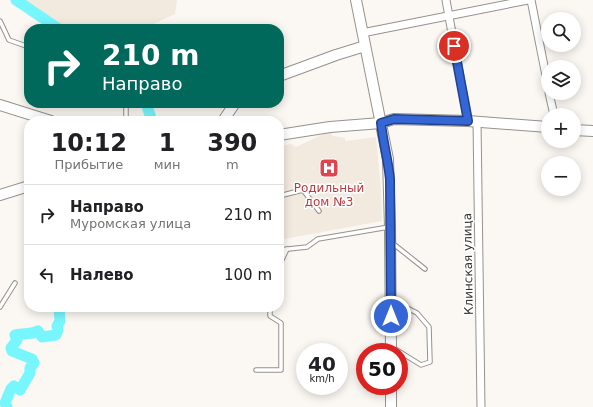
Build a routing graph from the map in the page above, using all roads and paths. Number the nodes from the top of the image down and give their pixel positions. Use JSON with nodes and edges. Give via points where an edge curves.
{"nodes":[{"id":1,"x":356,"y":0,"type":"edge"},
{"id":2,"x":446,"y":0,"type":"edge"},
{"id":3,"x":529,"y":0,"type":"edge"},
{"id":4,"x":449,"y":16,"type":"junction"},
{"id":5,"x":0,"y":21,"type":"edge"},
{"id":6,"x":362,"y":33,"type":"junction"},
{"id":7,"x":24,"y":44,"type":"edge"},
{"id":8,"x":365,"y":46,"type":"junction"},
{"id":9,"x":542,"y":60,"type":"edge"},
{"id":10,"x":284,"y":74,"type":"edge"},
{"id":11,"x":0,"y":105,"type":"edge"},
{"id":12,"x":35,"y":116,"type":"edge"},
{"id":13,"x":472,"y":121,"type":"junction"},
{"id":14,"x":381,"y":123,"type":"junction"},
{"id":15,"x":541,"y":127,"type":"edge"},
{"id":16,"x":581,"y":130,"type":"edge"},
{"id":17,"x":593,"y":131,"type":"edge"},
{"id":18,"x":284,"y":133,"type":"edge"},
{"id":19,"x":24,"y":188,"type":"edge"},
{"id":20,"x":0,"y":195,"type":"edge"},
{"id":21,"x":284,"y":195,"type":"edge"},
{"id":22,"x":320,"y":211,"type":"dead end"},
{"id":23,"x":390,"y":227,"type":"junction"},
{"id":24,"x":391,"y":241,"type":"junction"},
{"id":25,"x":284,"y":249,"type":"edge"},
{"id":26,"x":287,"y":249,"type":"junction"},
{"id":27,"x":284,"y":255,"type":"edge"},
{"id":28,"x":425,"y":269,"type":"dead end"},
{"id":29,"x":15,"y":283,"type":"dead end"},
{"id":30,"x":391,"y":300,"type":"junction"},
{"id":31,"x":0,"y":307,"type":"edge"},
{"id":32,"x":270,"y":312,"type":"edge"},
{"id":33,"x":391,"y":343,"type":"edge"},
{"id":34,"x":408,"y":358,"type":"edge"},
{"id":35,"x":256,"y":370,"type":"dead end"},
{"id":36,"x":391,"y":395,"type":"edge"},
{"id":37,"x":391,"y":407,"type":"edge"},
{"id":38,"x":481,"y":407,"type":"edge"}],
"edges":[{"from":1,"to":6,"type":"main road"},
{"from":2,"to":4,"type":"street","name":"Клинская улица"},
{"from":3,"to":4,"type":"street"},
{"from":3,"to":9,"type":"street"},
{"from":4,"to":6,"type":"street"},
{"from":4,"to":13,"type":"street","name":"Клинская улица"},
{"from":5,"to":7,"type":"lane","via":[[9,40]]},
{"from":6,"to":8,"type":"main road"},
{"from":8,"to":10,"type":"main road"},
{"from":8,"to":14,"type":"main road"},
{"from":11,"to":12,"type":"main road"},
{"from":13,"to":14,"type":"main road","via":[[394,119]]},
{"from":13,"to":15,"type":"main road"},
{"from":13,"to":38,"type":"street","name":"Клинская улица"},
{"from":14,"to":18,"type":"main road"},
{"from":14,"to":23,"type":"main road","via":[[388,159]]},
{"from":16,"to":17,"type":"main road"},
{"from":19,"to":20,"type":"main road"},
{"from":21,"to":22,"type":"lane","via":[[303,190]]},
{"from":23,"to":24,"type":"main road"},
{"from":23,"to":26,"type":"lane","via":[[318,239],[307,247]]},
{"from":24,"to":28,"type":"lane"},
{"from":24,"to":30,"type":"main road"},
{"from":25,"to":26,"type":"lane"},
{"from":26,"to":27,"type":"lane"},
{"from":29,"to":31,"type":"lane"},
{"from":30,"to":33,"type":"main road"},
{"from":30,"to":34,"type":"lane","via":[[417,313],[429,327],[430,362],[421,365]]},
{"from":32,"to":35,"type":"lane","via":[[270,316],[281,323],[281,370]]},
{"from":36,"to":37,"type":"main road"}]}
